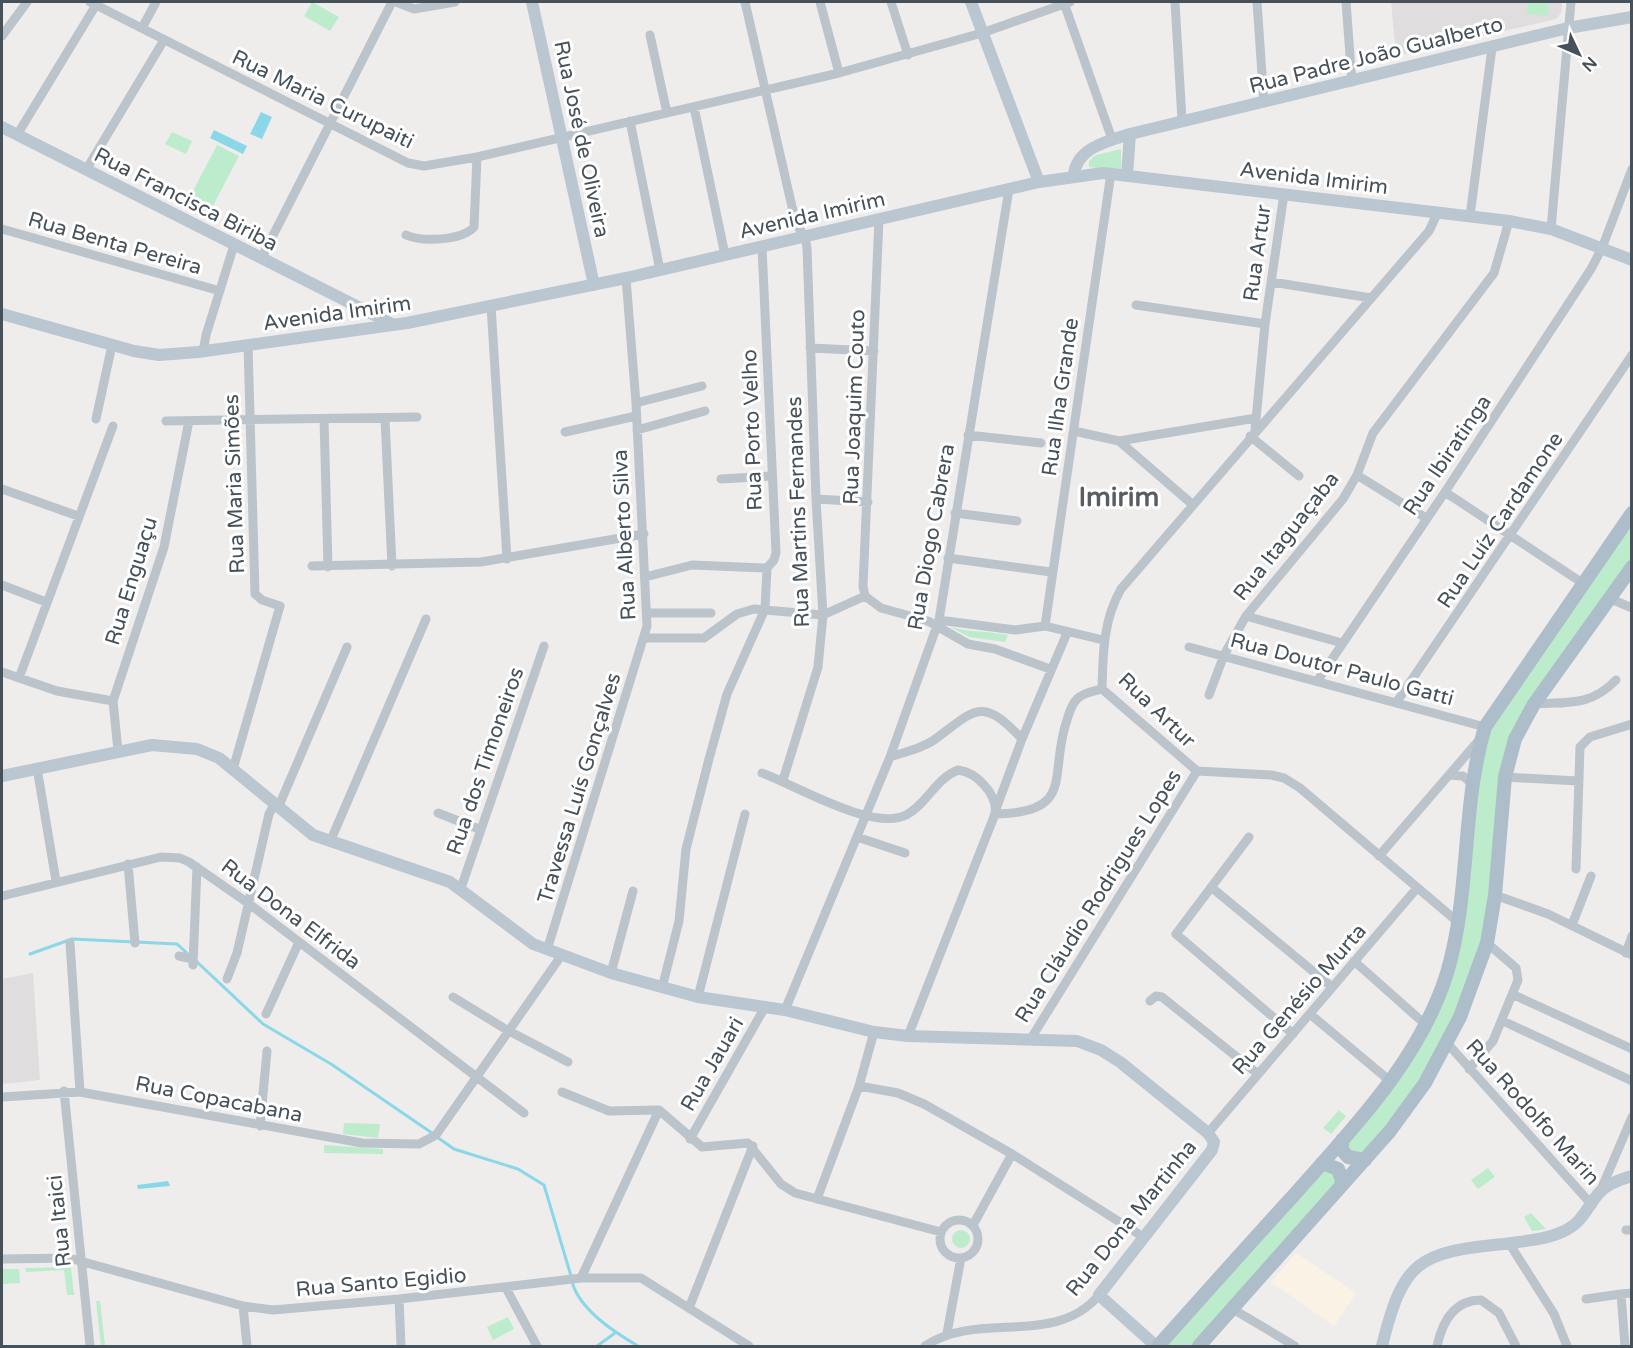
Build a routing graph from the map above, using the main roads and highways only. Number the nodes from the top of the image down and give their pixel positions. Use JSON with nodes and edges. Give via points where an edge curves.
{"nodes":[{"id":1,"x":1632,"y":513,"type":"edge"},
{"id":2,"x":1632,"y":567,"type":"edge"},
{"id":3,"x":1342,"y":1140,"type":"junction"},
{"id":4,"x":1365,"y":1160,"type":"junction"},
{"id":5,"x":1322,"y":1163,"type":"junction"},
{"id":6,"x":1341,"y":1186,"type":"junction"},
{"id":7,"x":1157,"y":1347,"type":"edge"},
{"id":8,"x":1199,"y":1347,"type":"edge"}],
"edges":[{"from":1,"to":3,"type":"main road","via":[[1484,731],[1473,785],[1459,923],[1447,973],[1426,1025],[1390,1081]]},
{"from":2,"to":4,"type":"main road","via":[[1534,704],[1515,739],[1505,777],[1487,943],[1461,1017],[1418,1094]]},
{"from":3,"to":4,"type":"main road","via":[[1342,1150],[1348,1157]]},
{"from":3,"to":5,"type":"main road"},
{"from":4,"to":6,"type":"main road"},
{"from":5,"to":6,"type":"main road","via":[[1338,1169]]},
{"from":5,"to":7,"type":"main road"},
{"from":6,"to":8,"type":"main road"}]}
